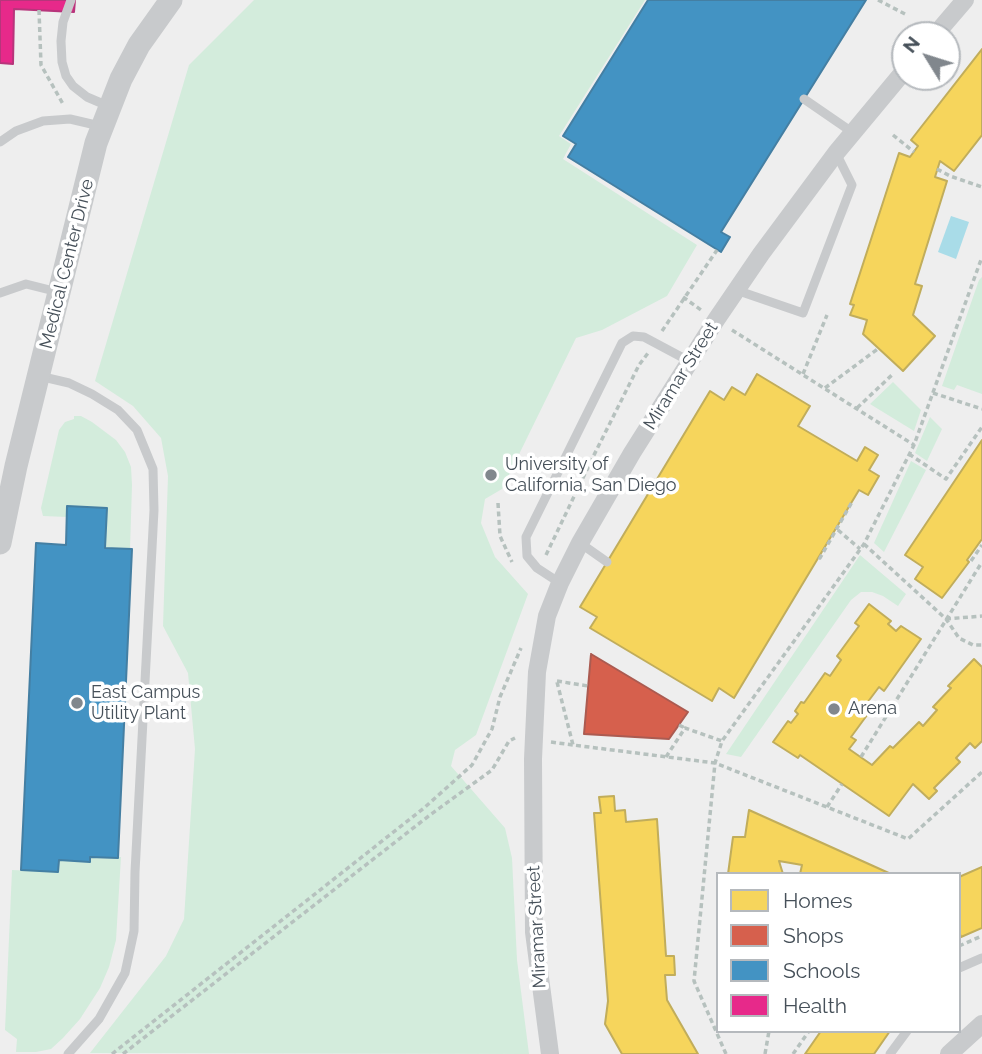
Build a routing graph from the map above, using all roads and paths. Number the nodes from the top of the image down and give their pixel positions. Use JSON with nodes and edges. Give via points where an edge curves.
{"nodes":[{"id":1,"x":71,"y":0,"type":"edge"},
{"id":2,"x":171,"y":0,"type":"edge"},
{"id":3,"x":878,"y":0,"type":"edge"},
{"id":4,"x":965,"y":0,"type":"edge"},
{"id":5,"x":905,"y":14,"type":"dead end"},
{"id":6,"x":947,"y":21,"type":"edge"},
{"id":7,"x":891,"y":84,"type":"edge"},
{"id":8,"x":804,"y":99,"type":"dead end"},
{"id":9,"x":106,"y":117,"type":"junction"},
{"id":10,"x":847,"y":128,"type":"junction"},
{"id":11,"x":893,"y":135,"type":"dead end"},
{"id":12,"x":0,"y":142,"type":"edge"},
{"id":13,"x":914,"y":152,"type":"dead end"},
{"id":14,"x":836,"y":153,"type":"junction"},
{"id":15,"x":937,"y":169,"type":"dead end"},
{"id":16,"x":982,"y":187,"type":"edge"},
{"id":17,"x":718,"y":250,"type":"dead end"},
{"id":18,"x":982,"y":257,"type":"edge"},
{"id":19,"x":978,"y":269,"type":"edge"},
{"id":20,"x":736,"y":290,"type":"junction"},
{"id":21,"x":60,"y":292,"type":"junction"},
{"id":22,"x":0,"y":293,"type":"edge"},
{"id":23,"x":683,"y":298,"type":"junction"},
{"id":24,"x":701,"y":310,"type":"dead end"},
{"id":25,"x":827,"y":315,"type":"dead end"},
{"id":26,"x":730,"y":329,"type":"dead end"},
{"id":27,"x":660,"y":332,"type":"dead end"},
{"id":28,"x":879,"y":348,"type":"dead end"},
{"id":29,"x":650,"y":350,"type":"dead end"},
{"id":30,"x":689,"y":361,"type":"junction"},
{"id":31,"x":803,"y":374,"type":"junction"},
{"id":32,"x":892,"y":374,"type":"dead end"},
{"id":33,"x":39,"y":376,"type":"junction"},
{"id":34,"x":825,"y":388,"type":"junction"},
{"id":35,"x":933,"y":393,"type":"junction"},
{"id":36,"x":857,"y":408,"type":"junction"},
{"id":37,"x":982,"y":409,"type":"edge"},
{"id":38,"x":982,"y":427,"type":"edge"},
{"id":39,"x":914,"y":444,"type":"junction"},
{"id":40,"x":909,"y":454,"type":"junction"},
{"id":41,"x":852,"y":502,"type":"dead end"},
{"id":42,"x":498,"y":503,"type":"dead end"},
{"id":43,"x":2,"y":517,"type":"edge"},
{"id":44,"x":838,"y":530,"type":"junction"},
{"id":45,"x":0,"y":543,"type":"edge"},
{"id":46,"x":580,"y":543,"type":"junction"},
{"id":47,"x":864,"y":544,"type":"junction"},
{"id":48,"x":982,"y":545,"type":"edge"},
{"id":49,"x":860,"y":549,"type":"junction"},
{"id":50,"x":980,"y":551,"type":"edge"},
{"id":51,"x":819,"y":557,"type":"dead end"},
{"id":52,"x":971,"y":561,"type":"dead end"},
{"id":53,"x":607,"y":562,"type":"dead end"},
{"id":54,"x":982,"y":562,"type":"edge"},
{"id":55,"x":542,"y":564,"type":"dead end"},
{"id":56,"x":515,"y":567,"type":"dead end"},
{"id":57,"x":560,"y":583,"type":"junction"},
{"id":58,"x":982,"y":616,"type":"edge"},
{"id":59,"x":946,"y":619,"type":"junction"},
{"id":60,"x":525,"y":638,"type":"dead end"},
{"id":61,"x":982,"y":645,"type":"edge"},
{"id":62,"x":551,"y":674,"type":"dead end"},
{"id":63,"x":557,"y":681,"type":"junction"},
{"id":64,"x":588,"y":686,"type":"dead end"},
{"id":65,"x":679,"y":725,"type":"dead end"},
{"id":66,"x":685,"y":728,"type":"junction"},
{"id":67,"x":519,"y":736,"type":"dead end"},
{"id":68,"x":546,"y":741,"type":"dead end"},
{"id":69,"x":722,"y":741,"type":"junction"},
{"id":70,"x":573,"y":745,"type":"junction"},
{"id":71,"x":666,"y":757,"type":"junction"},
{"id":72,"x":861,"y":757,"type":"dead end"},
{"id":73,"x":715,"y":763,"type":"junction"},
{"id":74,"x":982,"y":772,"type":"edge"},
{"id":75,"x":842,"y":784,"type":"dead end"},
{"id":76,"x":827,"y":807,"type":"junction"},
{"id":77,"x":982,"y":936,"type":"edge"},
{"id":78,"x":961,"y":945,"type":"edge"},
{"id":79,"x":982,"y":958,"type":"edge"},
{"id":80,"x":961,"y":967,"type":"edge"},
{"id":81,"x":716,"y":1031,"type":"edge"},
{"id":82,"x":979,"y":1031,"type":"edge"},
{"id":83,"x":717,"y":1033,"type":"edge"},
{"id":84,"x":769,"y":1033,"type":"edge"},
{"id":85,"x":808,"y":1033,"type":"edge"},
{"id":86,"x":906,"y":1033,"type":"edge"},
{"id":87,"x":68,"y":1054,"type":"edge"},
{"id":88,"x":112,"y":1054,"type":"edge"},
{"id":89,"x":123,"y":1054,"type":"edge"},
{"id":90,"x":550,"y":1054,"type":"edge"},
{"id":91,"x":726,"y":1054,"type":"edge"},
{"id":92,"x":765,"y":1054,"type":"edge"},
{"id":93,"x":793,"y":1054,"type":"edge"},
{"id":94,"x":890,"y":1054,"type":"edge"},
{"id":95,"x":949,"y":1054,"type":"edge"}],
"edges":[{"from":1,"to":9,"type":"lane","via":[[61,41],[66,76]]},
{"from":2,"to":9,"type":"street","name":"Medical Center Drive","via":[[139,45]]},
{"from":3,"to":5,"type":"path"},
{"from":4,"to":6,"type":"street"},
{"from":7,"to":10,"type":"street","name":"Miramar Street"},
{"from":8,"to":10,"type":"lane"},
{"from":9,"to":12,"type":"lane","via":[[43,121]]},
{"from":9,"to":21,"type":"street","name":"Medical Center Drive"},
{"from":10,"to":14,"type":"street","name":"Miramar Street"},
{"from":11,"to":13,"type":"path"},
{"from":14,"to":20,"type":"street","name":"Miramar Street"},
{"from":14,"to":20,"type":"lane","via":[[852,185],[803,313]]},
{"from":15,"to":16,"type":"path"},
{"from":17,"to":23,"type":"path"},
{"from":18,"to":19,"type":"path"},
{"from":19,"to":35,"type":"path"},
{"from":20,"to":30,"type":"street","name":"Miramar Street"},
{"from":21,"to":22,"type":"lane","via":[[26,284]]},
{"from":21,"to":33,"type":"street","name":"Medical Center Drive"},
{"from":23,"to":24,"type":"path"},
{"from":23,"to":27,"type":"path"},
{"from":25,"to":31,"type":"path"},
{"from":26,"to":31,"type":"path"},
{"from":28,"to":34,"type":"path"},
{"from":29,"to":55,"type":"path"},
{"from":30,"to":46,"type":"street","name":"Miramar Street"},
{"from":30,"to":57,"type":"lane","via":[[644,337],[633,336],[622,343],[526,537],[527,556]]},
{"from":31,"to":34,"type":"path"},
{"from":32,"to":36,"type":"path"},
{"from":33,"to":43,"type":"street","name":"Medical Center Drive"},
{"from":33,"to":87,"type":"lane","via":[[69,383],[118,410],[137,430],[153,469],[134,930],[125,973],[99,1018]]},
{"from":34,"to":36,"type":"path"},
{"from":35,"to":37,"type":"path"},
{"from":35,"to":39,"type":"path"},
{"from":36,"to":39,"type":"path"},
{"from":38,"to":40,"type":"path","via":[[946,479]]},
{"from":39,"to":40,"type":"path"},
{"from":40,"to":47,"type":"path"},
{"from":41,"to":44,"type":"path"},
{"from":42,"to":56,"type":"path","via":[[500,536]]},
{"from":43,"to":45,"type":"street","name":"Medical Center Drive"},
{"from":44,"to":49,"type":"path"},
{"from":44,"to":51,"type":"path"},
{"from":46,"to":53,"type":"lane"},
{"from":46,"to":57,"type":"street","name":"Miramar Street"},
{"from":47,"to":49,"type":"path"},
{"from":47,"to":59,"type":"path"},
{"from":48,"to":50,"type":"path"},
{"from":49,"to":69,"type":"path"},
{"from":50,"to":52,"type":"path"},
{"from":54,"to":59,"type":"path"},
{"from":57,"to":90,"type":"street","name":"Miramar Street","via":[[538,659],[533,738],[534,932]]},
{"from":58,"to":59,"type":"path"},
{"from":59,"to":61,"type":"path","via":[[959,638]]},
{"from":59,"to":72,"type":"path"},
{"from":60,"to":88,"type":"path","via":[[492,729],[472,765]]},
{"from":62,"to":63,"type":"path"},
{"from":63,"to":64,"type":"path"},
{"from":63,"to":70,"type":"path"},
{"from":65,"to":66,"type":"path"},
{"from":66,"to":69,"type":"path"},
{"from":66,"to":71,"type":"path"},
{"from":67,"to":89,"type":"path","via":[[509,741],[492,770]]},
{"from":68,"to":70,"type":"path"},
{"from":69,"to":73,"type":"path"},
{"from":70,"to":71,"type":"path"},
{"from":71,"to":73,"type":"path"},
{"from":73,"to":76,"type":"path"},
{"from":73,"to":81,"type":"path","via":[[694,981]]},
{"from":74,"to":76,"type":"path","via":[[908,839]]},
{"from":75,"to":76,"type":"path"},
{"from":77,"to":78,"type":"path"},
{"from":79,"to":80,"type":"lane"},
{"from":82,"to":95,"type":"street"},
{"from":83,"to":91,"type":"path"},
{"from":84,"to":92,"type":"path"},
{"from":85,"to":93,"type":"path"},
{"from":86,"to":94,"type":"lane"}]}
